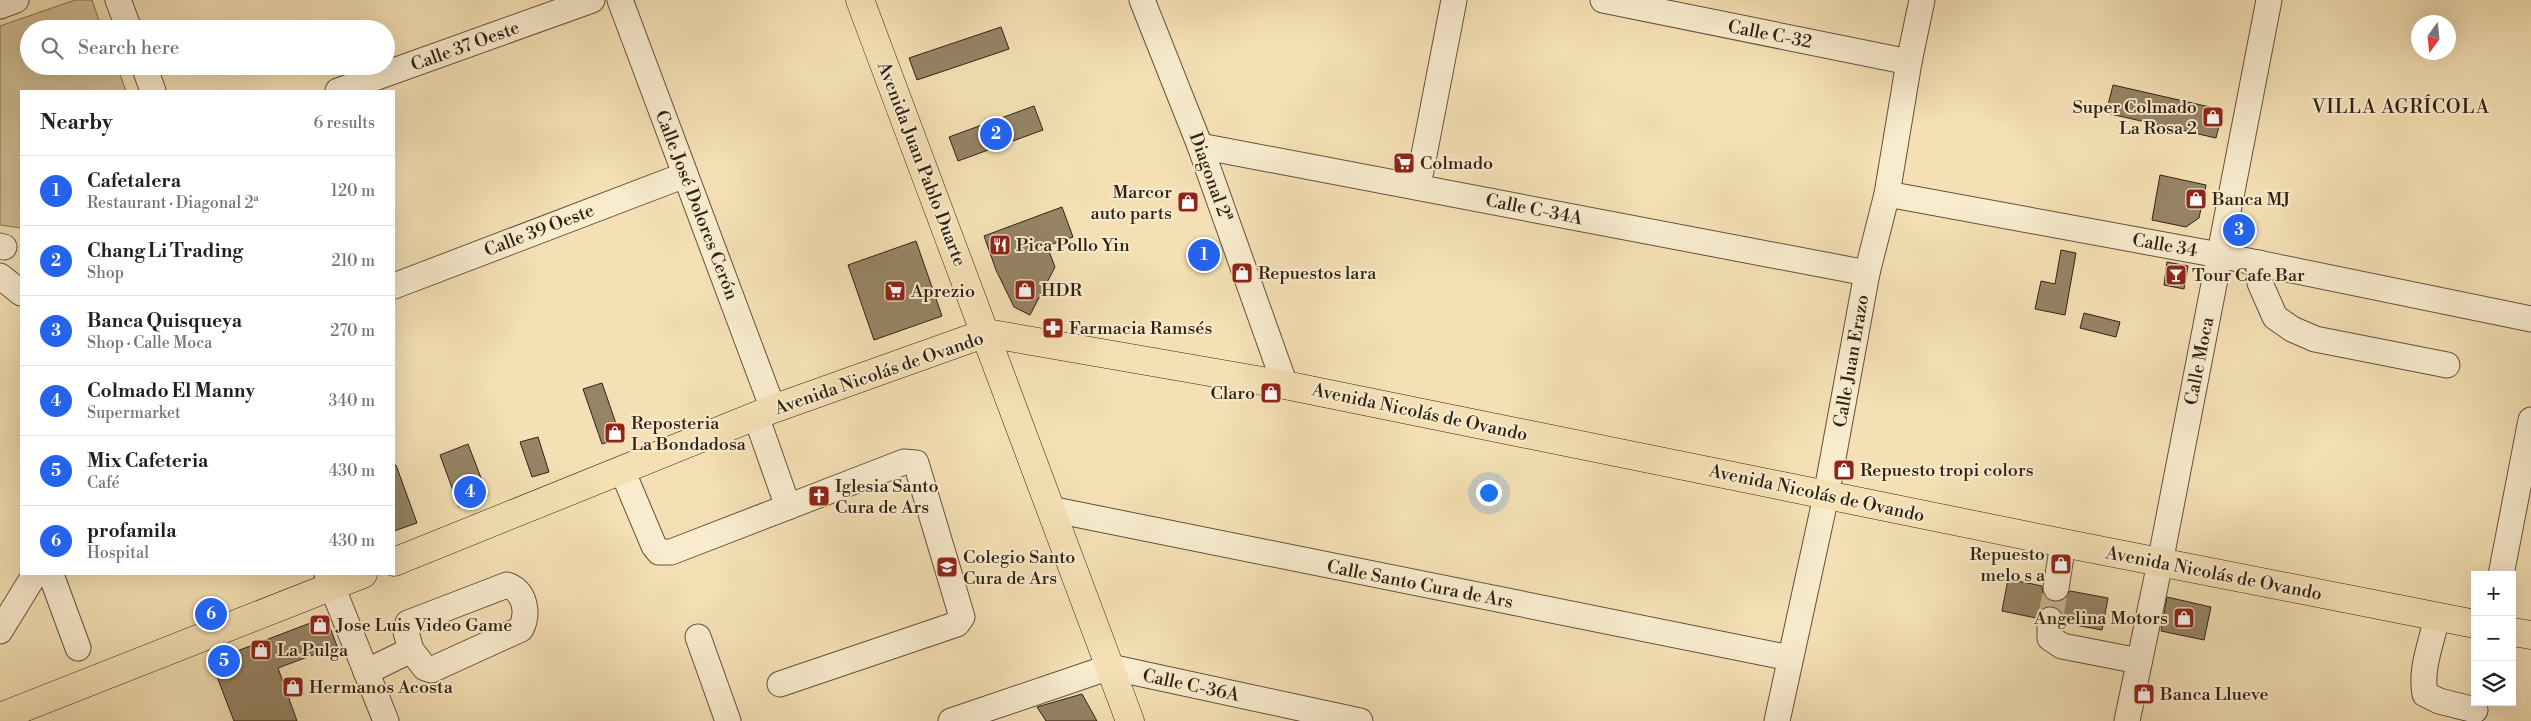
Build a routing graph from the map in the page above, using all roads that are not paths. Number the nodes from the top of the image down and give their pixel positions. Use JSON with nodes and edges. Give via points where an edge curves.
{"nodes":[{"id":1,"x":16,"y":0,"type":"edge"},
{"id":2,"x":118,"y":0,"type":"edge"},
{"id":3,"x":592,"y":0,"type":"edge"},
{"id":4,"x":620,"y":0,"type":"edge"},
{"id":5,"x":860,"y":0,"type":"edge"},
{"id":6,"x":1142,"y":0,"type":"edge"},
{"id":7,"x":1454,"y":0,"type":"edge"},
{"id":8,"x":1602,"y":0,"type":"edge"},
{"id":9,"x":1922,"y":0,"type":"edge"},
{"id":10,"x":2269,"y":0,"type":"edge"},
{"id":11,"x":0,"y":6,"type":"edge"},
{"id":12,"x":126,"y":20,"type":"edge"},
{"id":13,"x":1909,"y":62,"type":"junction"},
{"id":14,"x":395,"y":71,"type":"edge"},
{"id":15,"x":147,"y":75,"type":"edge"},
{"id":16,"x":383,"y":75,"type":"edge"},
{"id":17,"x":153,"y":90,"type":"edge"},
{"id":18,"x":341,"y":90,"type":"edge"},
{"id":19,"x":1200,"y":146,"type":"junction"},
{"id":20,"x":685,"y":175,"type":"junction"},
{"id":21,"x":1418,"y":186,"type":"junction"},
{"id":22,"x":1887,"y":194,"type":"junction"},
{"id":23,"x":2219,"y":255,"type":"junction"},
{"id":24,"x":2259,"y":263,"type":"junction"},
{"id":25,"x":1867,"y":274,"type":"junction"},
{"id":26,"x":0,"y":276,"type":"edge"},
{"id":27,"x":395,"y":286,"type":"edge"},
{"id":28,"x":20,"y":291,"type":"edge"},
{"id":29,"x":2531,"y":319,"type":"edge"},
{"id":30,"x":986,"y":333,"type":"junction"},
{"id":31,"x":2447,"y":365,"type":"dead end"},
{"id":32,"x":1285,"y":384,"type":"junction"},
{"id":33,"x":765,"y":413,"type":"junction"},
{"id":34,"x":2531,"y":420,"type":"edge"},
{"id":35,"x":622,"y":470,"type":"junction"},
{"id":36,"x":1826,"y":496,"type":"junction"},
{"id":37,"x":788,"y":507,"type":"junction"},
{"id":38,"x":1050,"y":509,"type":"junction"},
{"id":39,"x":2063,"y":543,"type":"junction"},
{"id":40,"x":395,"y":562,"type":"edge"},
{"id":41,"x":2160,"y":563,"type":"junction"},
{"id":42,"x":2502,"y":571,"type":"edge"},
{"id":43,"x":34,"y":575,"type":"edge"},
{"id":44,"x":47,"y":575,"type":"edge"},
{"id":45,"x":357,"y":575,"type":"edge"},
{"id":46,"x":329,"y":580,"type":"edge"},
{"id":47,"x":2056,"y":588,"type":"tunnel mouth"},
{"id":48,"x":2437,"y":617,"type":"junction"},
{"id":49,"x":2050,"y":620,"type":"tunnel mouth"},
{"id":50,"x":2471,"y":623,"type":"edge"},
{"id":51,"x":0,"y":631,"type":"edge"},
{"id":52,"x":2516,"y":633,"type":"edge"},
{"id":53,"x":2531,"y":635,"type":"edge"},
{"id":54,"x":698,"y":637,"type":"dead end"},
{"id":55,"x":78,"y":648,"type":"dead end"},
{"id":56,"x":411,"y":650,"type":"junction"},
{"id":57,"x":1790,"y":658,"type":"junction"},
{"id":58,"x":2139,"y":661,"type":"junction"},
{"id":59,"x":1110,"y":667,"type":"junction"},
{"id":60,"x":366,"y":672,"type":"junction"},
{"id":61,"x":780,"y":684,"type":"dead end"},
{"id":62,"x":2474,"y":711,"type":"edge"},
{"id":63,"x":3,"y":715,"type":"edge"},
{"id":64,"x":1313,"y":716,"type":"edge"},
{"id":65,"x":386,"y":721,"type":"edge"},
{"id":66,"x":728,"y":721,"type":"edge"},
{"id":67,"x":950,"y":721,"type":"edge"},
{"id":68,"x":1130,"y":721,"type":"edge"},
{"id":69,"x":1360,"y":721,"type":"edge"},
{"id":70,"x":1777,"y":721,"type":"edge"},
{"id":71,"x":2127,"y":721,"type":"edge"}],
"edges":[{"from":1,"to":11,"type":"street"},
{"from":2,"to":12,"type":"street"},
{"from":3,"to":14,"type":"street","name":"Calle 37 Oeste"},
{"from":4,"to":20,"type":"street","name":"Calle José Dolores Cerón"},
{"from":5,"to":30,"type":"main road","name":"Avenida Juan Pablo Duarte"},
{"from":6,"to":19,"type":"street","name":"Diagonal 2ª"},
{"from":7,"to":21,"type":"street"},
{"from":8,"to":13,"type":"street","name":"Calle C-32"},
{"from":9,"to":13,"type":"street","name":"Calle Juan Erazo"},
{"from":10,"to":23,"type":"street","name":"Calle Moca"},
{"from":13,"to":22,"type":"street","name":"Calle Juan Erazo"},
{"from":15,"to":17,"type":"street"},
{"from":16,"to":18,"type":"street","name":"Calle 37 Oeste"},
{"from":19,"to":21,"type":"street","name":"Calle C-34A"},
{"from":19,"to":32,"type":"street","name":"Diagonal 2ª"},
{"from":20,"to":27,"type":"street","name":"Calle 39 Oeste"},
{"from":20,"to":33,"type":"street","name":"Calle José Dolores Cerón"},
{"from":21,"to":25,"type":"street","name":"Calle C-34A"},
{"from":22,"to":23,"type":"street","name":"Calle 34"},
{"from":22,"to":25,"type":"street","name":"Calle Juan Erazo"},
{"from":23,"to":24,"type":"street","name":"Calle 34"},
{"from":23,"to":41,"type":"street","name":"Calle Moca"},
{"from":24,"to":29,"type":"street","name":"Calle 34"},
{"from":24,"to":31,"type":"street","via":[[2260,283],[2275,317],[2292,329],[2315,339]]},
{"from":25,"to":36,"type":"street","name":"Calle Juan Erazo"},
{"from":26,"to":28,"type":"street"},
{"from":30,"to":32,"type":"main road","name":"Avenida Nicolás de Ovando"},
{"from":30,"to":33,"type":"main road","name":"Avenida Nicolás de Ovando"},
{"from":30,"to":38,"type":"main road","name":"Avenida Juan Pablo Duarte"},
{"from":32,"to":36,"type":"main road","name":"Avenida Nicolás de Ovando"},
{"from":33,"to":35,"type":"main road","name":"Avenida Nicolás de Ovando"},
{"from":33,"to":37,"type":"street","name":"Calle José Dolores Cerón"},
{"from":34,"to":42,"type":"street"},
{"from":35,"to":37,"type":"street","via":[[659,552],[670,552]]},
{"from":35,"to":40,"type":"main road","name":"Avenida Nicolás de Ovando"},
{"from":36,"to":39,"type":"main road","name":"Avenida Nicolás de Ovando"},
{"from":36,"to":57,"type":"street","name":"Calle Juan Erazo"},
{"from":37,"to":61,"type":"street","via":[[904,462],[916,462],[962,617],[957,624]]},
{"from":38,"to":57,"type":"street","name":"Calle Santo Cura de Ars"},
{"from":38,"to":59,"type":"main road","name":"Avenida Juan Pablo Duarte"},
{"from":39,"to":41,"type":"main road","name":"Avenida Nicolás de Ovando"},
{"from":39,"to":47,"type":"street"},
{"from":41,"to":48,"type":"main road","name":"Avenida Nicolás de Ovando"},
{"from":41,"to":58,"type":"street","name":"Calle Moca"},
{"from":43,"to":51,"type":"street"},
{"from":44,"to":55,"type":"street","via":[[53,580]]},
{"from":45,"to":46,"type":"main road"},
{"from":46,"to":60,"type":"street"},
{"from":46,"to":63,"type":"main road"},
{"from":48,"to":50,"type":"main road","name":"Avenida Nicolás de Ovando"},
{"from":48,"to":62,"type":"street","via":[[2423,684],[2425,694]]},
{"from":49,"to":58,"type":"street","via":[[2050,638],[2062,646]]},
{"from":52,"to":53,"type":"main road"},
{"from":54,"to":66,"type":"street"},
{"from":56,"to":56,"type":"street","via":[[424,668],[431,670],[521,629],[526,619],[522,596],[517,588],[507,585],[408,623],[406,632]]},
{"from":56,"to":60,"type":"street"},
{"from":57,"to":70,"type":"street","name":"Calle Juan Erazo"},
{"from":58,"to":71,"type":"street","name":"Calle Moca"},
{"from":59,"to":64,"type":"street","name":"Calle C-36A"},
{"from":59,"to":67,"type":"street"},
{"from":59,"to":68,"type":"main road","name":"Avenida Juan Pablo Duarte"},
{"from":60,"to":65,"type":"street"},
{"from":64,"to":69,"type":"street","name":"Calle C-36A"}]}
